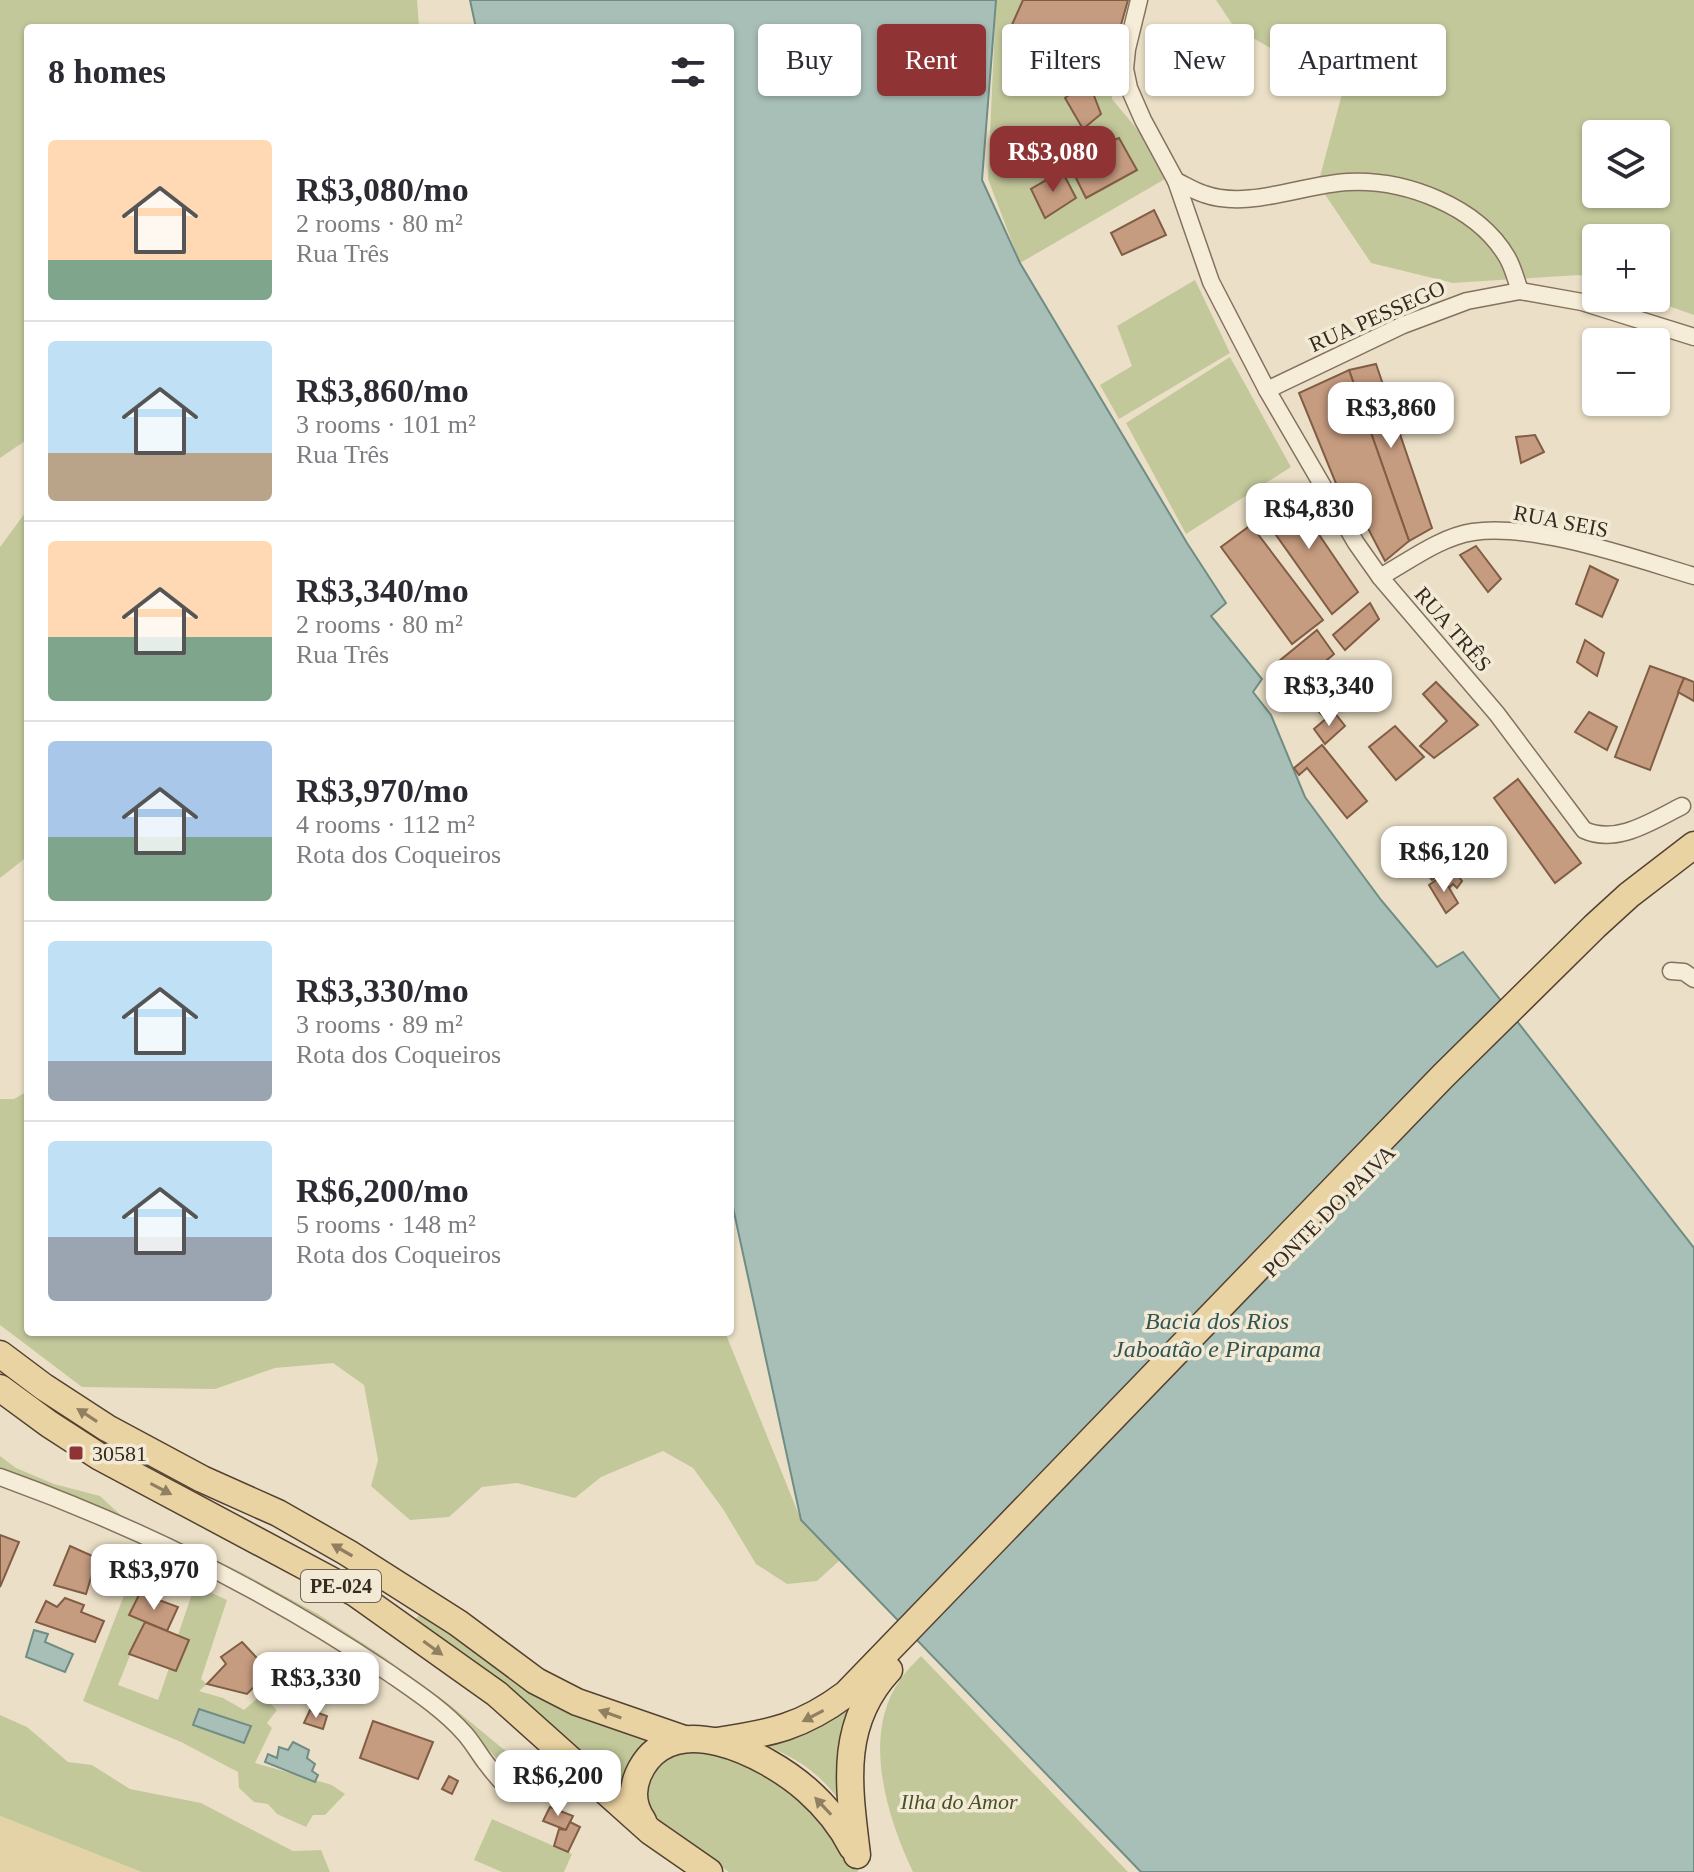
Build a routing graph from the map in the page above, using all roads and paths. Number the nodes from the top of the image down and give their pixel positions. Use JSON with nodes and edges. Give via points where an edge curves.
{"nodes":[{"id":1,"x":1139,"y":0,"type":"edge"},
{"id":2,"x":1176,"y":181,"type":"junction"},
{"id":3,"x":1520,"y":291,"type":"junction"},
{"id":4,"x":1694,"y":337,"type":"edge"},
{"id":5,"x":1267,"y":390,"type":"junction"},
{"id":6,"x":1694,"y":576,"type":"edge"},
{"id":7,"x":1380,"y":577,"type":"junction"},
{"id":8,"x":1682,"y":806,"type":"dead end"},
{"id":9,"x":1694,"y":845,"type":"edge"},
{"id":10,"x":1694,"y":868,"type":"edge"},
{"id":11,"x":1671,"y":971,"type":"dead end"},
{"id":12,"x":1694,"y":979,"type":"edge"},
{"id":13,"x":1542,"y":986,"type":"junction"},
{"id":14,"x":0,"y":1354,"type":"edge"},
{"id":15,"x":0,"y":1388,"type":"edge"},
{"id":16,"x":0,"y":1477,"type":"edge"},
{"id":17,"x":878,"y":1672,"type":"junction"},
{"id":18,"x":684,"y":1739,"type":"junction"},
{"id":19,"x":717,"y":1741,"type":"junction"},
{"id":20,"x":570,"y":1758,"type":"junction"},
{"id":21,"x":650,"y":1831,"type":"junction"},
{"id":22,"x":860,"y":1864,"type":"edge"},
{"id":23,"x":709,"y":1872,"type":"edge"}],
"edges":[{"from":1,"to":2,"type":"street","name":"RUA TRÊS","via":[[1125,69],[1143,120]]},
{"from":2,"to":3,"type":"street","via":[[1206,195],[1243,199],[1348,182],[1391,185],[1449,204],[1486,231],[1507,257]]},
{"from":2,"to":5,"type":"street","name":"RUA TRÊS","via":[[1211,282]]},
{"from":3,"to":4,"type":"street","name":"RUA PESSEGO","via":[[1582,302]]},
{"from":3,"to":5,"type":"street","name":"RUA PESSEGO","via":[[1467,301],[1416,320]]},
{"from":5,"to":7,"type":"street","name":"RUA TRÊS"},
{"from":6,"to":7,"type":"street","name":"RUA SEIS","via":[[1514,531],[1472,532]]},
{"from":7,"to":8,"type":"street","name":"RUA TRÊS","via":[[1497,714],[1584,830],[1610,836]]},
{"from":9,"to":13,"type":"main road","via":[[1629,895]]},
{"from":10,"to":13,"type":"main road"},
{"from":11,"to":12,"type":"street"},
{"from":13,"to":17,"type":"main road","name":"PONTE DO PAIVA","number":"PE-024","via":[[1171,1355]]},
{"from":18,"to":14,"type":"main road","number":"PE-024","one_way":true,"via":[[577,1702],[536,1681],[458,1623],[348,1553],[107,1428]]},
{"from":15,"to":20,"type":"main road","number":"PE-024","one_way":true,"via":[[100,1457],[355,1593],[497,1694]]},
{"from":16,"to":20,"type":"street","via":[[100,1515],[307,1621],[438,1709],[465,1734],[501,1782],[515,1791],[541,1788]]},
{"from":17,"to":19,"type":"main road","number":"PE-024","one_way":true,"via":[[793,1726]]},
{"from":17,"to":22,"type":"main road","number":"PE-024","via":[[848,1760]]},
{"from":18,"to":19,"type":"main road","number":"PE-024"},
{"from":18,"to":21,"type":"main road","via":[[651,1755],[634,1785],[637,1813]]},
{"from":22,"to":19,"type":"main road","number":"PE-024","one_way":true,"via":[[843,1828],[805,1788],[766,1762]]},
{"from":20,"to":21,"type":"main road","number":"PE-024"},
{"from":21,"to":23,"type":"main road","number":"PE-024"}]}
